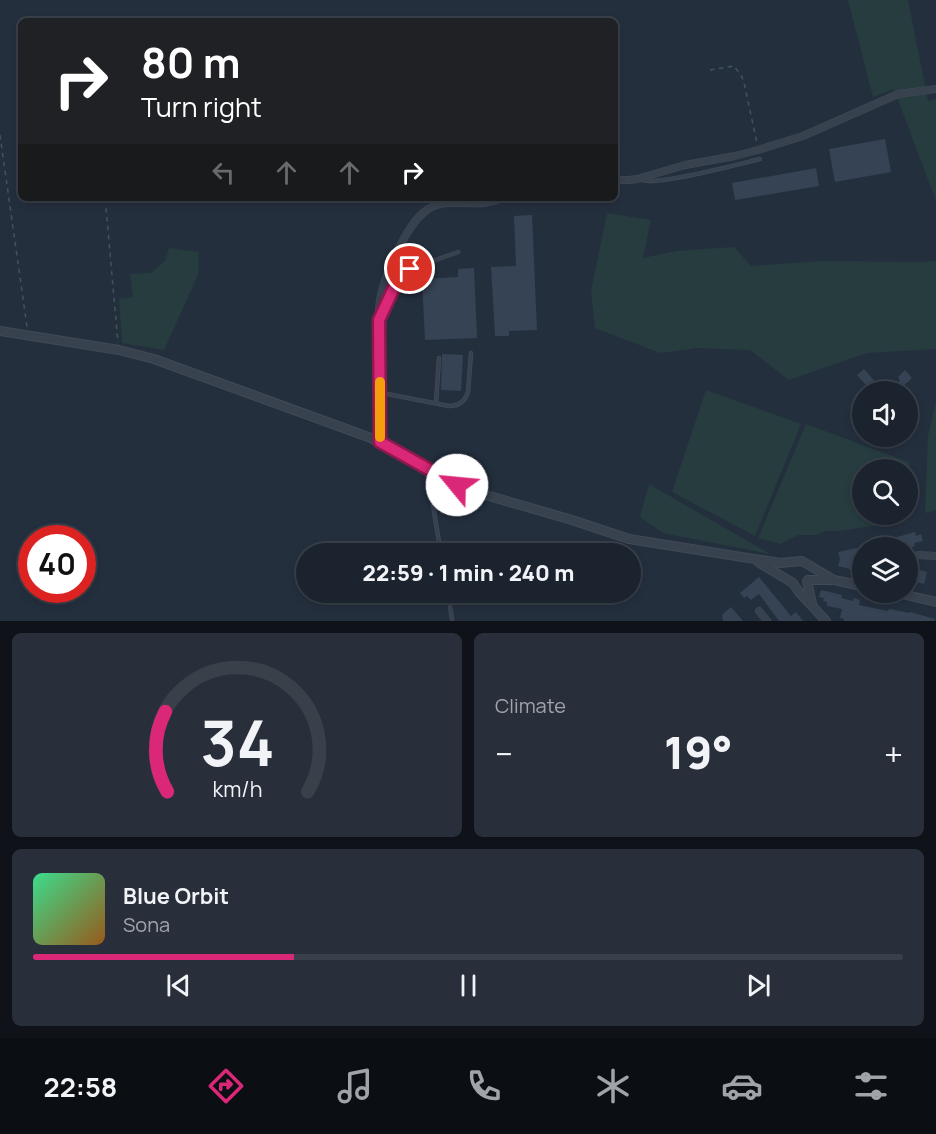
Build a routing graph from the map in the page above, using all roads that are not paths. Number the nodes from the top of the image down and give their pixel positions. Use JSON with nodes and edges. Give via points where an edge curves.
{"nodes":[{"id":1,"x":936,"y":89,"type":"edge"},
{"id":2,"x":760,"y":159,"type":"dead end"},
{"id":3,"x":637,"y":179,"type":"junction"},
{"id":4,"x":618,"y":180,"type":"edge"},
{"id":5,"x":495,"y":201,"type":"edge"},
{"id":6,"x":458,"y":252,"type":"dead end"},
{"id":7,"x":379,"y":320,"type":"junction"},
{"id":8,"x":0,"y":331,"type":"edge"},
{"id":9,"x":471,"y":353,"type":"dead end"},
{"id":10,"x":439,"y":358,"type":"dead end"},
{"id":11,"x":380,"y":393,"type":"junction"},
{"id":12,"x":436,"y":403,"type":"junction"},
{"id":13,"x":380,"y":442,"type":"junction"},
{"id":14,"x":424,"y":467,"type":"junction"},
{"id":15,"x":439,"y":543,"type":"edge"},
{"id":16,"x":918,"y":555,"type":"dead end"},
{"id":17,"x":936,"y":556,"type":"edge"},
{"id":18,"x":750,"y":558,"type":"junction"},
{"id":19,"x":795,"y":561,"type":"junction"},
{"id":20,"x":808,"y":564,"type":"junction"},
{"id":21,"x":834,"y":580,"type":"junction"},
{"id":22,"x":791,"y":581,"type":"junction"},
{"id":23,"x":808,"y":581,"type":"junction"},
{"id":24,"x":852,"y":584,"type":"edge"},
{"id":25,"x":918,"y":598,"type":"edge"},
{"id":26,"x":936,"y":602,"type":"edge"},
{"id":27,"x":449,"y":603,"type":"edge"},
{"id":28,"x":812,"y":605,"type":"junction"},
{"id":29,"x":759,"y":611,"type":"dead end"},
{"id":30,"x":452,"y":620,"type":"edge"},
{"id":31,"x":767,"y":621,"type":"edge"},
{"id":32,"x":826,"y":621,"type":"edge"}],
"edges":[{"from":1,"to":3,"type":"street","via":[[898,94],[803,136],[758,150]]},
{"from":2,"to":3,"type":"lane","via":[[671,179]]},
{"from":3,"to":4,"type":"street"},
{"from":5,"to":7,"type":"street","via":[[443,204],[418,218],[387,275]]},
{"from":6,"to":7,"type":"lane","via":[[401,275]]},
{"from":7,"to":11,"type":"street"},
{"from":8,"to":13,"type":"street","via":[[154,359]]},
{"from":9,"to":12,"type":"lane","via":[[464,402],[455,406]]},
{"from":10,"to":12,"type":"lane"},
{"from":11,"to":12,"type":"lane"},
{"from":11,"to":13,"type":"street"},
{"from":13,"to":14,"type":"street"},
{"from":14,"to":15,"type":"lane"},
{"from":14,"to":18,"type":"street","via":[[472,491],[628,539]]},
{"from":16,"to":17,"type":"street"},
{"from":18,"to":19,"type":"street"},
{"from":18,"to":22,"type":"street"},
{"from":19,"to":20,"type":"street"},
{"from":19,"to":22,"type":"street","via":[[787,569]]},
{"from":20,"to":21,"type":"street"},
{"from":20,"to":23,"type":"street"},
{"from":21,"to":23,"type":"street"},
{"from":21,"to":24,"type":"street"},
{"from":22,"to":23,"type":"street"},
{"from":22,"to":28,"type":"street"},
{"from":23,"to":28,"type":"street"},
{"from":25,"to":26,"type":"street"},
{"from":27,"to":30,"type":"lane"},
{"from":28,"to":32,"type":"street"},
{"from":29,"to":31,"type":"street"}]}
